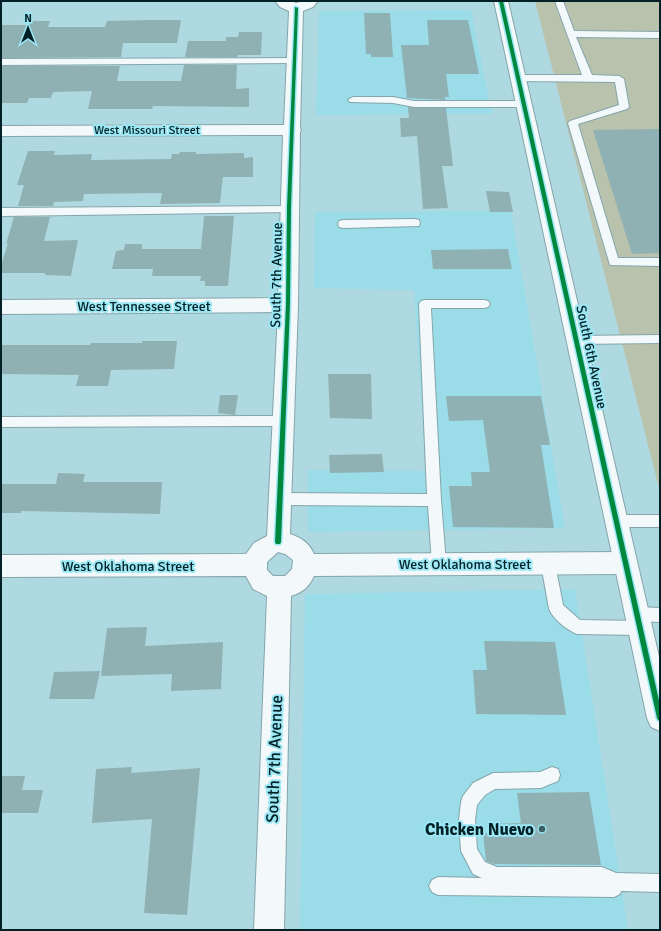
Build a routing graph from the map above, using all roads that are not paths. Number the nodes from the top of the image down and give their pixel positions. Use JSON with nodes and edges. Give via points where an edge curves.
{"nodes":[{"id":1,"x":501,"y":1,"type":"edge"},
{"id":2,"x":559,"y":1,"type":"edge"},
{"id":3,"x":296,"y":3,"type":"edge"},
{"id":4,"x":571,"y":34,"type":"junction"},
{"id":5,"x":660,"y":35,"type":"edge"},
{"id":6,"x":295,"y":61,"type":"junction"},
{"id":7,"x":1,"y":62,"type":"edge"},
{"id":8,"x":518,"y":78,"type":"junction"},
{"id":9,"x":588,"y":78,"type":"junction"},
{"id":10,"x":352,"y":100,"type":"dead end"},
{"id":11,"x":524,"y":104,"type":"junction"},
{"id":12,"x":292,"y":130,"type":"junction"},
{"id":13,"x":1,"y":131,"type":"edge"},
{"id":14,"x":289,"y":210,"type":"junction"},
{"id":15,"x":1,"y":212,"type":"edge"},
{"id":16,"x":415,"y":223,"type":"dead end"},
{"id":17,"x":343,"y":224,"type":"dead end"},
{"id":18,"x":660,"y":262,"type":"edge"},
{"id":19,"x":484,"y":304,"type":"dead end"},
{"id":20,"x":288,"y":305,"type":"junction"},
{"id":21,"x":1,"y":307,"type":"edge"},
{"id":22,"x":576,"y":340,"type":"junction"},
{"id":23,"x":660,"y":340,"type":"edge"},
{"id":24,"x":283,"y":421,"type":"junction"},
{"id":25,"x":1,"y":422,"type":"edge"},
{"id":26,"x":280,"y":499,"type":"junction"},
{"id":27,"x":434,"y":500,"type":"junction"},
{"id":28,"x":616,"y":522,"type":"junction"},
{"id":29,"x":660,"y":522,"type":"edge"},
{"id":30,"x":278,"y":542,"type":"junction"},
{"id":31,"x":625,"y":563,"type":"junction"},
{"id":32,"x":439,"y":564,"type":"junction"},
{"id":33,"x":548,"y":564,"type":"junction"},
{"id":34,"x":254,"y":565,"type":"junction"},
{"id":35,"x":306,"y":565,"type":"junction"},
{"id":36,"x":1,"y":566,"type":"edge"},
{"id":37,"x":279,"y":588,"type":"junction"},
{"id":38,"x":646,"y":619,"type":"edge"},
{"id":39,"x":660,"y":718,"type":"edge"},
{"id":40,"x":552,"y":775,"type":"dead end"},
{"id":41,"x":616,"y":882,"type":"junction"},
{"id":42,"x":660,"y":883,"type":"edge"},
{"id":43,"x":438,"y":886,"type":"dead end"},
{"id":44,"x":269,"y":930,"type":"edge"}],
"edges":[{"from":1,"to":8,"type":"street","name":"South 6th Avenue"},
{"from":2,"to":4,"type":"lane"},
{"from":3,"to":6,"type":"street","name":"South 7th Avenue"},
{"from":4,"to":5,"type":"lane"},
{"from":4,"to":9,"type":"lane"},
{"from":6,"to":7,"type":"lane"},
{"from":6,"to":12,"type":"street","name":"South 7th Avenue"},
{"from":8,"to":9,"type":"lane"},
{"from":8,"to":11,"type":"street","name":"South 6th Avenue"},
{"from":9,"to":18,"type":"lane","via":[[619,79],[624,107],[573,123],[614,262]]},
{"from":10,"to":11,"type":"lane","via":[[393,100],[414,104]]},
{"from":11,"to":22,"type":"street","name":"South 6th Avenue"},
{"from":12,"to":13,"type":"street","name":"West Missouri Street"},
{"from":12,"to":14,"type":"street","name":"South 7th Avenue"},
{"from":14,"to":15,"type":"lane"},
{"from":14,"to":20,"type":"street","name":"South 7th Avenue"},
{"from":16,"to":17,"type":"lane"},
{"from":19,"to":27,"type":"lane","via":[[424,304]]},
{"from":20,"to":21,"type":"street","name":"West Tennessee Street"},
{"from":20,"to":24,"type":"street","name":"South 7th Avenue"},
{"from":22,"to":23,"type":"lane"},
{"from":22,"to":28,"type":"street","name":"South 6th Avenue"},
{"from":24,"to":25,"type":"lane"},
{"from":24,"to":26,"type":"street","name":"South 7th Avenue"},
{"from":26,"to":27,"type":"lane"},
{"from":26,"to":30,"type":"street","name":"South 7th Avenue"},
{"from":27,"to":32,"type":"lane"},
{"from":28,"to":29,"type":"lane"},
{"from":28,"to":31,"type":"street","name":"South 6th Avenue"},
{"from":30,"to":34,"type":"street","via":[[264,547]]},
{"from":30,"to":35,"type":"street","via":[[292,544],[298,548]]},
{"from":31,"to":33,"type":"street","name":"West Oklahoma Street"},
{"from":31,"to":38,"type":"street","name":"South 6th Avenue"},
{"from":32,"to":33,"type":"street","name":"West Oklahoma Street"},
{"from":32,"to":35,"type":"street","name":"West Oklahoma Street"},
{"from":33,"to":38,"type":"lane","via":[[556,609],[577,627]]},
{"from":34,"to":36,"type":"street","name":"West Oklahoma Street"},
{"from":34,"to":37,"type":"street","via":[[264,584]]},
{"from":35,"to":37,"type":"street","via":[[298,581]]},
{"from":37,"to":44,"type":"street","name":"South 7th Avenue"},
{"from":38,"to":39,"type":"street","name":"South 6th Avenue"},
{"from":40,"to":41,"type":"lane","via":[[541,780],[493,781],[479,789],[469,802],[469,852],[479,868],[497,876],[602,876]]},
{"from":41,"to":42,"type":"lane"},
{"from":41,"to":43,"type":"lane","via":[[614,888]]}]}
